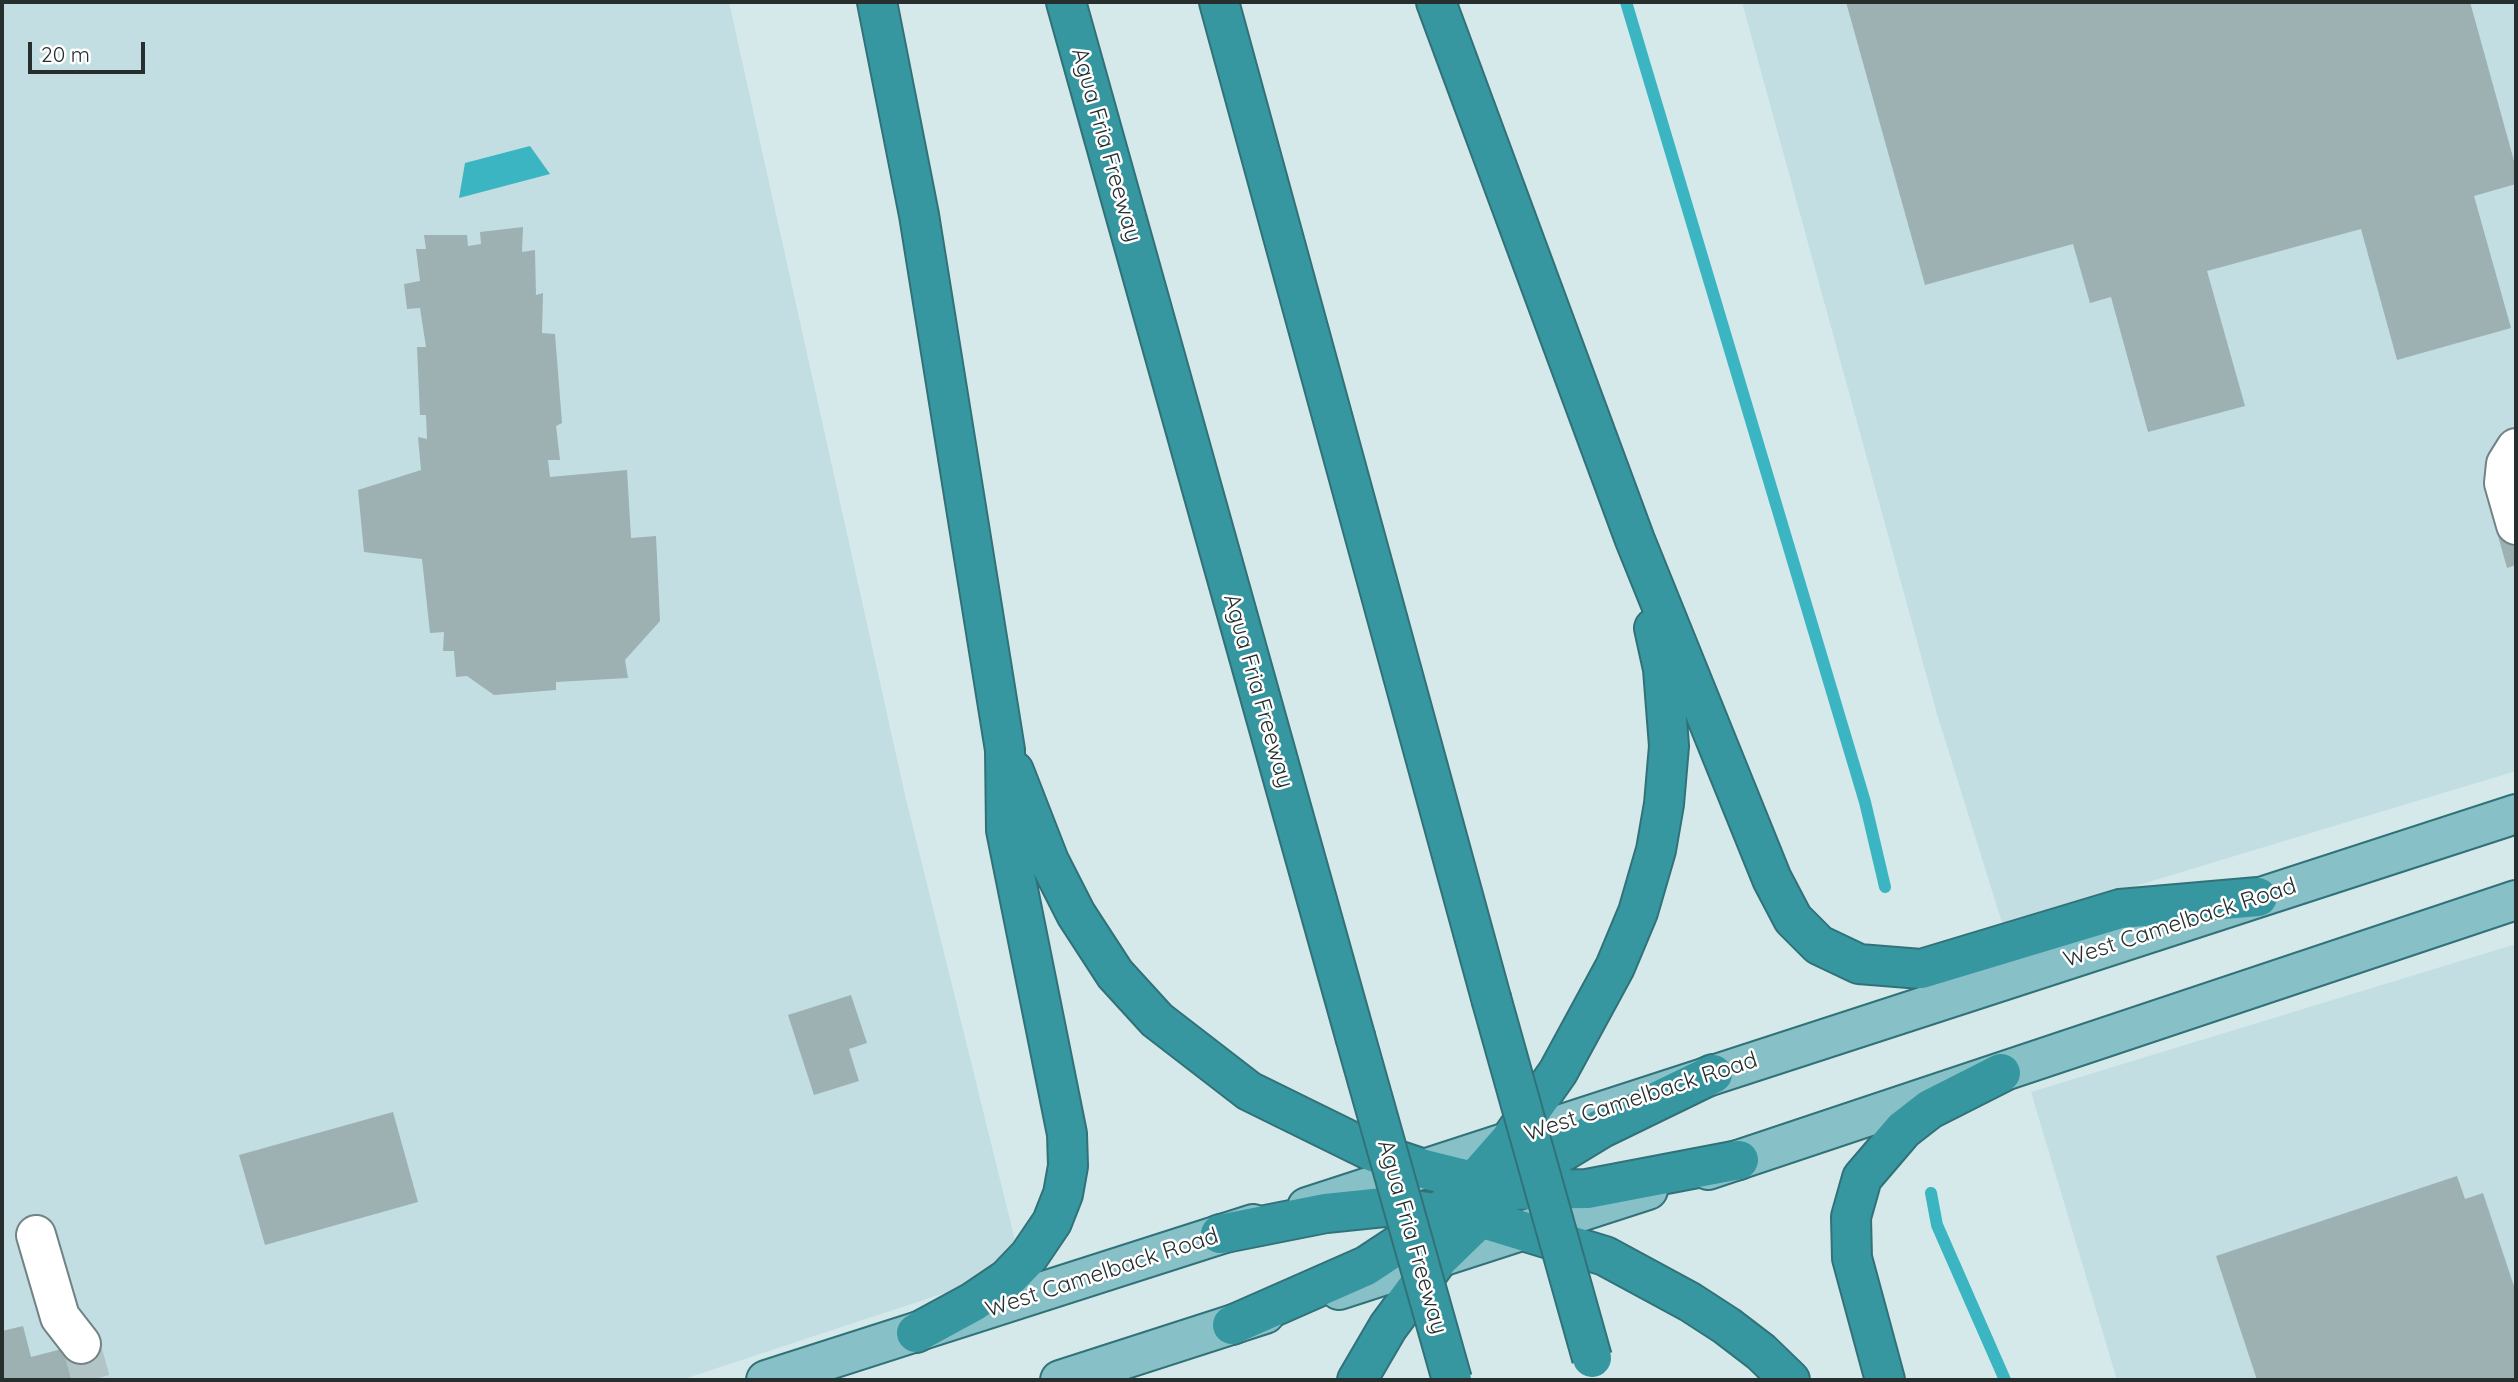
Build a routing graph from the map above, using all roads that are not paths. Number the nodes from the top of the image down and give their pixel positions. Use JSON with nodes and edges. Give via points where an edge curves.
{"nodes":[{"id":1,"x":877,"y":2,"type":"edge"},
{"id":2,"x":1066,"y":2,"type":"edge"},
{"id":3,"x":1219,"y":2,"type":"edge"},
{"id":4,"x":1436,"y":2,"type":"edge"},
{"id":5,"x":2516,"y":448,"type":"edge"},
{"id":6,"x":2516,"y":525,"type":"edge"},
{"id":7,"x":1635,"y":540,"type":"junction"},
{"id":8,"x":1005,"y":750,"type":"junction"},
{"id":9,"x":2516,"y":814,"type":"edge"},
{"id":10,"x":2258,"y":897,"type":"junction"},
{"id":11,"x":2516,"y":900,"type":"edge"},
{"id":12,"x":2001,"y":1073,"type":"junction"},
{"id":13,"x":1713,"y":1074,"type":"junction"},
{"id":14,"x":1510,"y":1140,"type":"junction"},
{"id":15,"x":1739,"y":1160,"type":"junction"},
{"id":16,"x":1423,"y":1169,"type":"junction"},
{"id":17,"x":1509,"y":1190,"type":"junction"},
{"id":18,"x":1476,"y":1200,"type":"junction"},
{"id":19,"x":1404,"y":1208,"type":"junction"},
{"id":20,"x":1441,"y":1212,"type":"junction"},
{"id":21,"x":1526,"y":1230,"type":"junction"},
{"id":22,"x":1220,"y":1234,"type":"junction"},
{"id":23,"x":36,"y":1235,"type":"dead end"},
{"id":24,"x":1439,"y":1258,"type":"junction"},
{"id":25,"x":1232,"y":1325,"type":"junction"},
{"id":26,"x":916,"y":1333,"type":"junction"},
{"id":27,"x":66,"y":1338,"type":"tunnel mouth"},
{"id":28,"x":1595,"y":1369,"type":"edge"},
{"id":29,"x":766,"y":1380,"type":"edge"},
{"id":30,"x":1060,"y":1380,"type":"edge"},
{"id":31,"x":1357,"y":1380,"type":"edge"},
{"id":32,"x":1452,"y":1380,"type":"edge"},
{"id":33,"x":1790,"y":1380,"type":"edge"},
{"id":34,"x":1885,"y":1380,"type":"edge"}],
"edges":[{"from":1,"to":8,"type":"highway","via":[[919,215]]},
{"from":2,"to":19,"type":"highway","name":"Agua Fria Freeway","bridge":true},
{"from":3,"to":28,"type":"highway","bridge":true},
{"from":4,"to":7,"type":"highway"},
{"from":5,"to":6,"type":"lane","via":[[2506,464],[2504,483]]},
{"from":7,"to":10,"type":"highway","via":[[1772,879],[1793,919],[1819,946],[1859,964],[1921,969],[2120,909]]},
{"from":7,"to":14,"type":"highway","via":[[1663,669],[1669,746],[1656,850],[1637,912],[1593,1012]]},
{"from":8,"to":16,"type":"highway","via":[[1076,914],[1115,974],[1157,1020],[1249,1091],[1373,1152]]},
{"from":8,"to":26,"type":"highway","via":[[1006,830],[1067,1134],[1066,1175],[1052,1222],[1029,1256],[1007,1279]]},
{"from":9,"to":10,"type":"main road","name":"West Camelback Road"},
{"from":10,"to":13,"type":"main road","name":"West Camelback Road"},
{"from":11,"to":12,"type":"main road"},
{"from":12,"to":15,"type":"main road"},
{"from":12,"to":34,"type":"highway","via":[[1921,1116],[1889,1144],[1863,1178],[1851,1217],[1852,1258]]},
{"from":13,"to":14,"type":"main road","name":"West Camelback Road"},
{"from":13,"to":17,"type":"highway","via":[[1602,1128]]},
{"from":14,"to":16,"type":"main road","name":"West Camelback Road"},
{"from":14,"to":18,"type":"highway"},
{"from":15,"to":17,"type":"highway","via":[[1587,1189]]},
{"from":15,"to":21,"type":"main road"},
{"from":16,"to":18,"type":"highway"},
{"from":16,"to":22,"type":"main road","name":"West Camelback Road"},
{"from":17,"to":18,"type":"highway"},
{"from":18,"to":20,"type":"highway"},
{"from":18,"to":21,"type":"highway"},
{"from":18,"to":24,"type":"highway"},
{"from":19,"to":20,"type":"highway"},
{"from":19,"to":22,"type":"highway","via":[[1326,1213]]},
{"from":19,"to":32,"type":"highway","name":"Agua Fria Freeway","bridge":true},
{"from":20,"to":25,"type":"highway","via":[[1366,1266]]},
{"from":21,"to":24,"type":"main road"},
{"from":21,"to":33,"type":"highway","via":[[1605,1256],[1690,1301],[1761,1352]]},
{"from":22,"to":26,"type":"main road","name":"West Camelback Road"},
{"from":23,"to":27,"type":"lane"},
{"from":24,"to":25,"type":"main road"},
{"from":24,"to":31,"type":"highway","via":[[1388,1327]]},
{"from":25,"to":30,"type":"main road"},
{"from":26,"to":29,"type":"main road","name":"West Camelback Road"}]}
